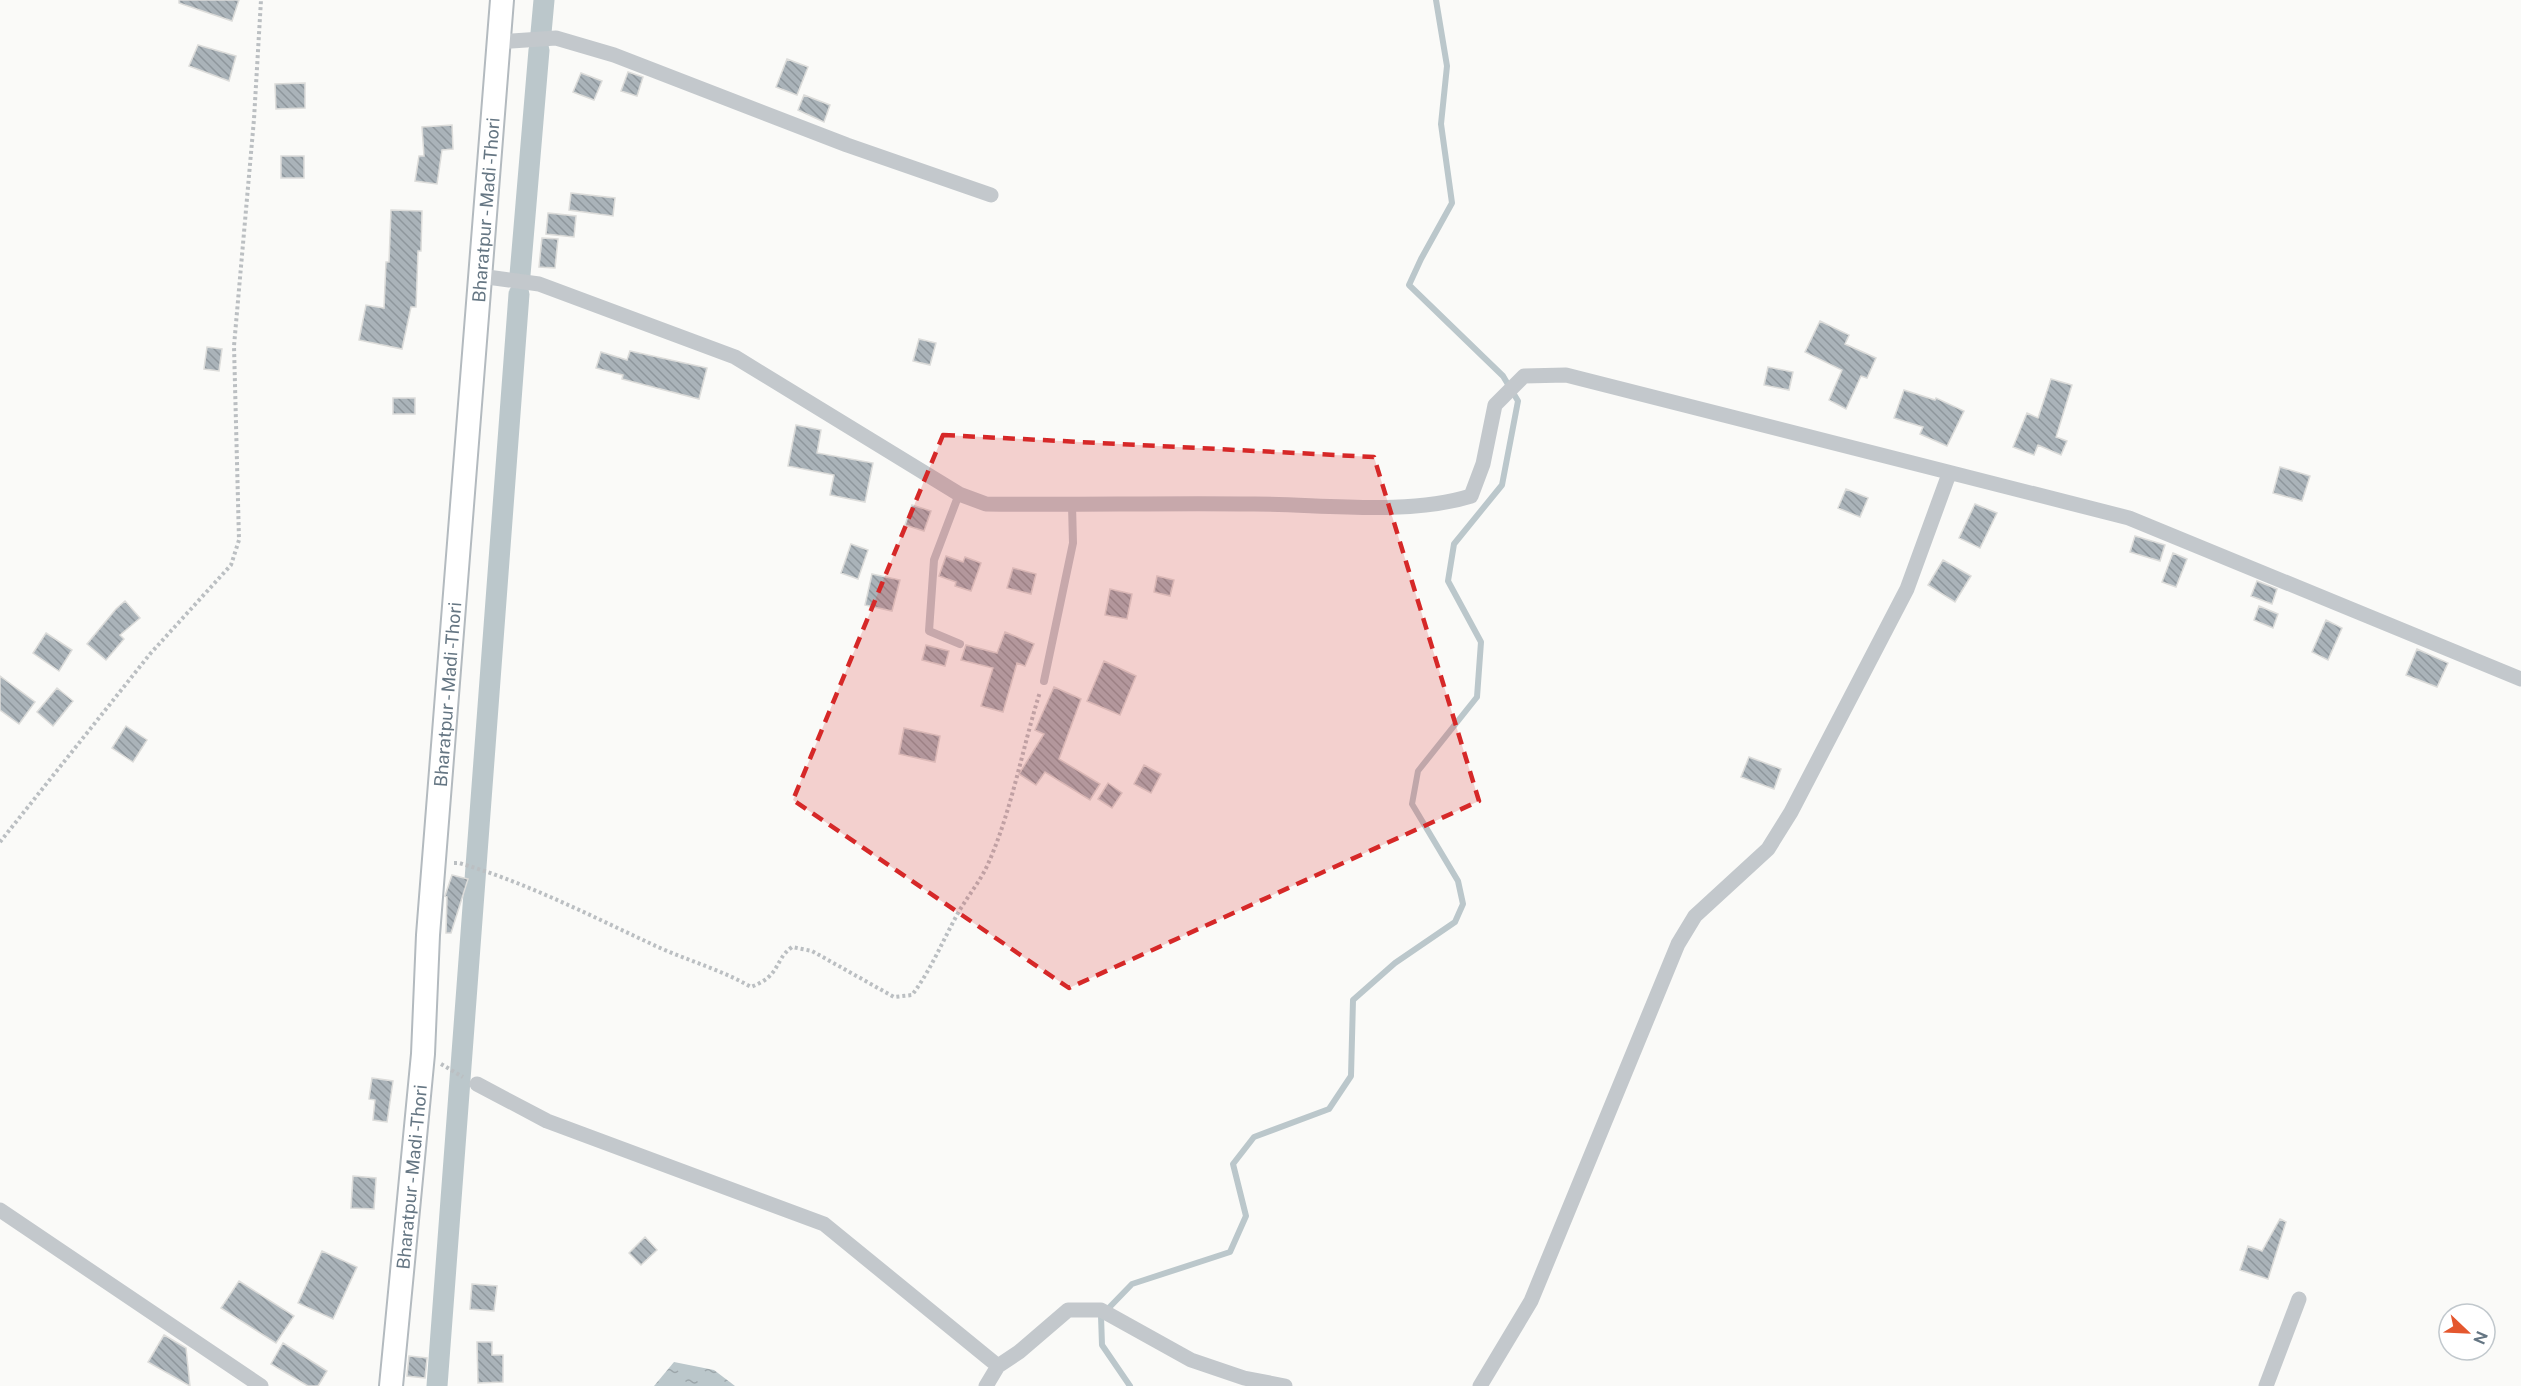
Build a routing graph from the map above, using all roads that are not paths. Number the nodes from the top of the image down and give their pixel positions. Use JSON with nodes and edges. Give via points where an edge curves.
{"nodes":[{"id":1,"x":502,"y":0,"type":"edge"},
{"id":2,"x":498,"y":42,"type":"junction"},
{"id":3,"x":991,"y":195,"type":"dead end"},
{"id":4,"x":480,"y":276,"type":"junction"},
{"id":5,"x":1950,"y":474,"type":"junction"},
{"id":6,"x":959,"y":494,"type":"junction"},
{"id":7,"x":1072,"y":505,"type":"junction"},
{"id":8,"x":960,"y":644,"type":"dead end"},
{"id":9,"x":2521,"y":679,"type":"edge"},
{"id":10,"x":1044,"y":681,"type":"road end"},
{"id":11,"x":477,"y":1084,"type":"road end"},
{"id":12,"x":0,"y":1209,"type":"edge"},
{"id":13,"x":2300,"y":1299,"type":"dead end"},
{"id":14,"x":998,"y":1366,"type":"junction"},
{"id":15,"x":261,"y":1386,"type":"edge"},
{"id":16,"x":391,"y":1386,"type":"edge"},
{"id":17,"x":986,"y":1386,"type":"edge"},
{"id":18,"x":1285,"y":1386,"type":"edge"},
{"id":19,"x":1480,"y":1386,"type":"edge"},
{"id":20,"x":2266,"y":1386,"type":"edge"}],
"edges":[{"from":1,"to":2,"type":"main road","name":"Bharatpur - Madi -Thori"},
{"from":2,"to":3,"type":"street","via":[[556,38],[614,55],[847,146]]},
{"from":2,"to":4,"type":"main road","name":"Bharatpur - Madi -Thori"},
{"from":4,"to":6,"type":"street","via":[[539,284],[735,357]]},
{"from":4,"to":16,"type":"main road","name":"Bharatpur - Madi -Thori","via":[[428,935],[423,1054]]},
{"from":5,"to":7,"type":"street","via":[[1566,375],[1524,376],[1495,405],[1483,464],[1471,496],[1449,503]]},
{"from":5,"to":9,"type":"street","via":[[2129,518]]},
{"from":5,"to":19,"type":"street","via":[[1907,589],[1791,812],[1768,849],[1695,916],[1678,944],[1531,1301]]},
{"from":6,"to":7,"type":"street","via":[[986,504]]},
{"from":6,"to":8,"type":"lane","via":[[934,560],[929,630]]},
{"from":7,"to":10,"type":"lane","via":[[1072,543]]},
{"from":11,"to":14,"type":"street","via":[[547,1121],[824,1224]]},
{"from":12,"to":15,"type":"street"},
{"from":13,"to":20,"type":"street"},
{"from":14,"to":17,"type":"street"},
{"from":14,"to":18,"type":"street","via":[[1068,1310],[1101,1310],[1191,1359],[1244,1378]]}]}
